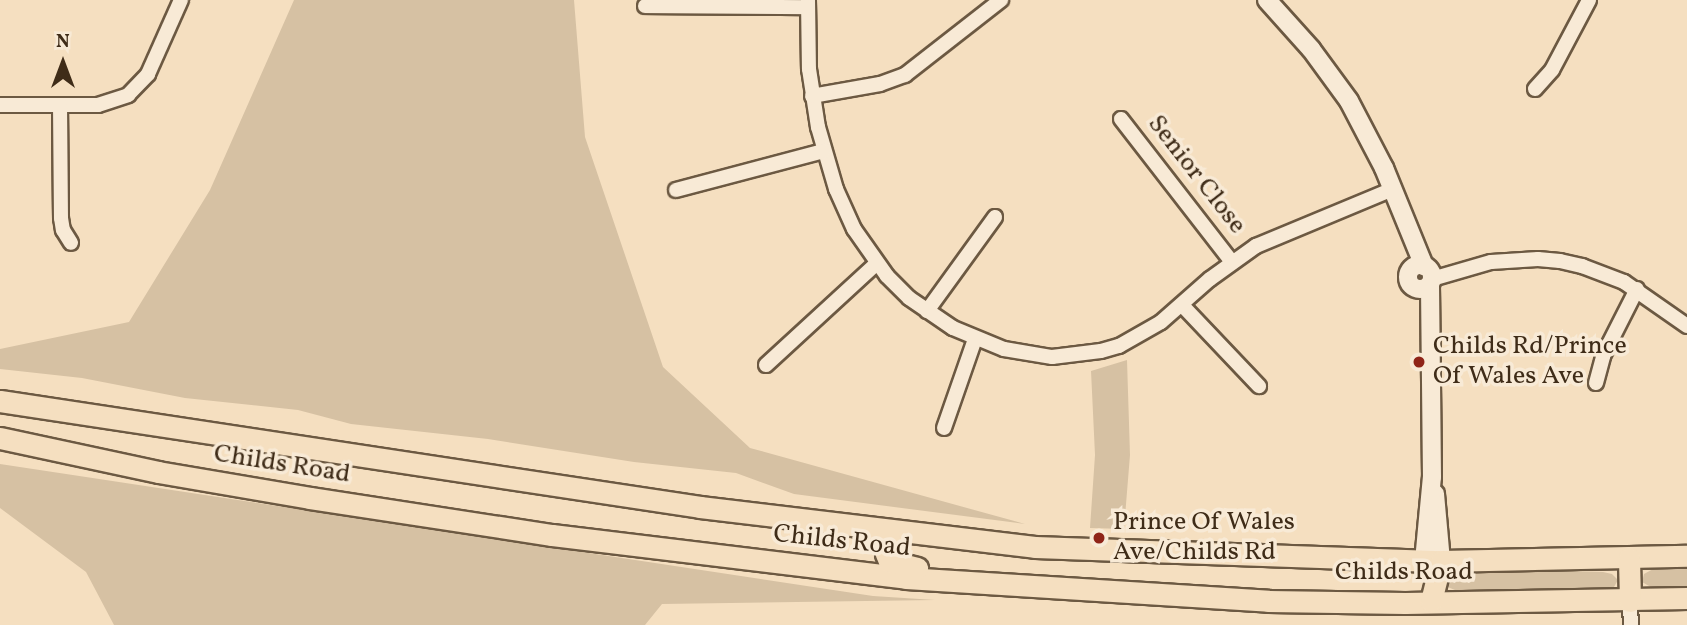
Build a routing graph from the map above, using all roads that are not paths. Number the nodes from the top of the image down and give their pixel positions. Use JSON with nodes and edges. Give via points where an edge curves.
{"nodes":[{"id":1,"x":181,"y":0,"type":"edge"},
{"id":2,"x":1001,"y":0,"type":"edge"},
{"id":3,"x":1267,"y":0,"type":"edge"},
{"id":4,"x":1589,"y":0,"type":"edge"},
{"id":5,"x":808,"y":3,"type":"edge"},
{"id":6,"x":645,"y":6,"type":"dead end"},
{"id":7,"x":1535,"y":89,"type":"dead end"},
{"id":8,"x":812,"y":96,"type":"junction"},
{"id":9,"x":60,"y":104,"type":"junction"},
{"id":10,"x":0,"y":105,"type":"edge"},
{"id":11,"x":1121,"y":119,"type":"dead end"},
{"id":12,"x":824,"y":151,"type":"junction"},
{"id":13,"x":1393,"y":189,"type":"junction"},
{"id":14,"x":676,"y":190,"type":"dead end"},
{"id":15,"x":995,"y":217,"type":"dead end"},
{"id":16,"x":71,"y":243,"type":"dead end"},
{"id":17,"x":1232,"y":262,"type":"junction"},
{"id":18,"x":877,"y":263,"type":"junction"},
{"id":19,"x":1423,"y":276,"type":"junction"},
{"id":20,"x":1637,"y":289,"type":"junction"},
{"id":21,"x":1182,"y":305,"type":"junction"},
{"id":22,"x":927,"y":311,"type":"junction"},
{"id":23,"x":1687,"y":326,"type":"edge"},
{"id":24,"x":975,"y":339,"type":"junction"},
{"id":25,"x":766,"y":365,"type":"dead end"},
{"id":26,"x":1596,"y":383,"type":"dead end"},
{"id":27,"x":1259,"y":386,"type":"dead end"},
{"id":28,"x":0,"y":401,"type":"edge"},
{"id":29,"x":944,"y":428,"type":"dead end"},
{"id":30,"x":0,"y":438,"type":"edge"},
{"id":31,"x":889,"y":531,"type":"junction"},
{"id":32,"x":1687,"y":556,"type":"edge"},
{"id":33,"x":1629,"y":559,"type":"junction"},
{"id":34,"x":1432,"y":561,"type":"junction"},
{"id":35,"x":1093,"y":591,"type":"junction"},
{"id":36,"x":1687,"y":598,"type":"edge"},
{"id":37,"x":1431,"y":601,"type":"junction"},
{"id":38,"x":1630,"y":601,"type":"junction"},
{"id":39,"x":1631,"y":625,"type":"edge"}],
"edges":[{"from":1,"to":9,"type":"street","via":[[148,74],[134,90],[109,103]]},
{"from":2,"to":8,"type":"street","via":[[905,75]]},
{"from":3,"to":13,"type":"street","via":[[1349,101]]},
{"from":4,"to":7,"type":"street","via":[[1552,70]]},
{"from":5,"to":6,"type":"street"},
{"from":5,"to":8,"type":"street"},
{"from":8,"to":12,"type":"street"},
{"from":9,"to":10,"type":"street"},
{"from":9,"to":16,"type":"street","via":[[61,218]]},
{"from":11,"to":17,"type":"street","name":"Senior Close"},
{"from":12,"to":14,"type":"street"},
{"from":12,"to":18,"type":"street","via":[[846,213]]},
{"from":13,"to":17,"type":"street","via":[[1274,236]]},
{"from":13,"to":19,"type":"street"},
{"from":15,"to":22,"type":"street"},
{"from":17,"to":21,"type":"street"},
{"from":18,"to":22,"type":"street"},
{"from":18,"to":25,"type":"street"},
{"from":19,"to":20,"type":"street","via":[[1515,259],[1560,261]]},
{"from":19,"to":34,"type":"street","via":[[1429,326],[1432,477],[1438,510]]},
{"from":20,"to":23,"type":"street"},
{"from":20,"to":26,"type":"street","via":[[1603,356]]},
{"from":21,"to":24,"type":"street","via":[[1147,332],[1101,351],[1038,356]]},
{"from":21,"to":27,"type":"street"},
{"from":22,"to":24,"type":"street"},
{"from":24,"to":29,"type":"street"},
{"from":28,"to":31,"type":"main road","name":"Childs Road","via":[[700,507]]},
{"from":30,"to":35,"type":"main road","name":"Childs Road","via":[[202,480],[552,535],[809,568]]},
{"from":31,"to":34,"type":"main road","name":"Childs Road","via":[[1035,547]]},
{"from":31,"to":35,"type":"main road","via":[[886,554],[896,565],[1030,579]]},
{"from":32,"to":33,"type":"main road","name":"Childs Road"},
{"from":33,"to":34,"type":"main road","name":"Childs Road"},
{"from":33,"to":38,"type":"main road"},
{"from":34,"to":37,"type":"main road"},
{"from":35,"to":37,"type":"main road","name":"Childs Road","via":[[1268,601]]},
{"from":36,"to":38,"type":"main road","name":"Childs Road"},
{"from":37,"to":38,"type":"main road","name":"Childs Road"},
{"from":38,"to":39,"type":"street"}]}
